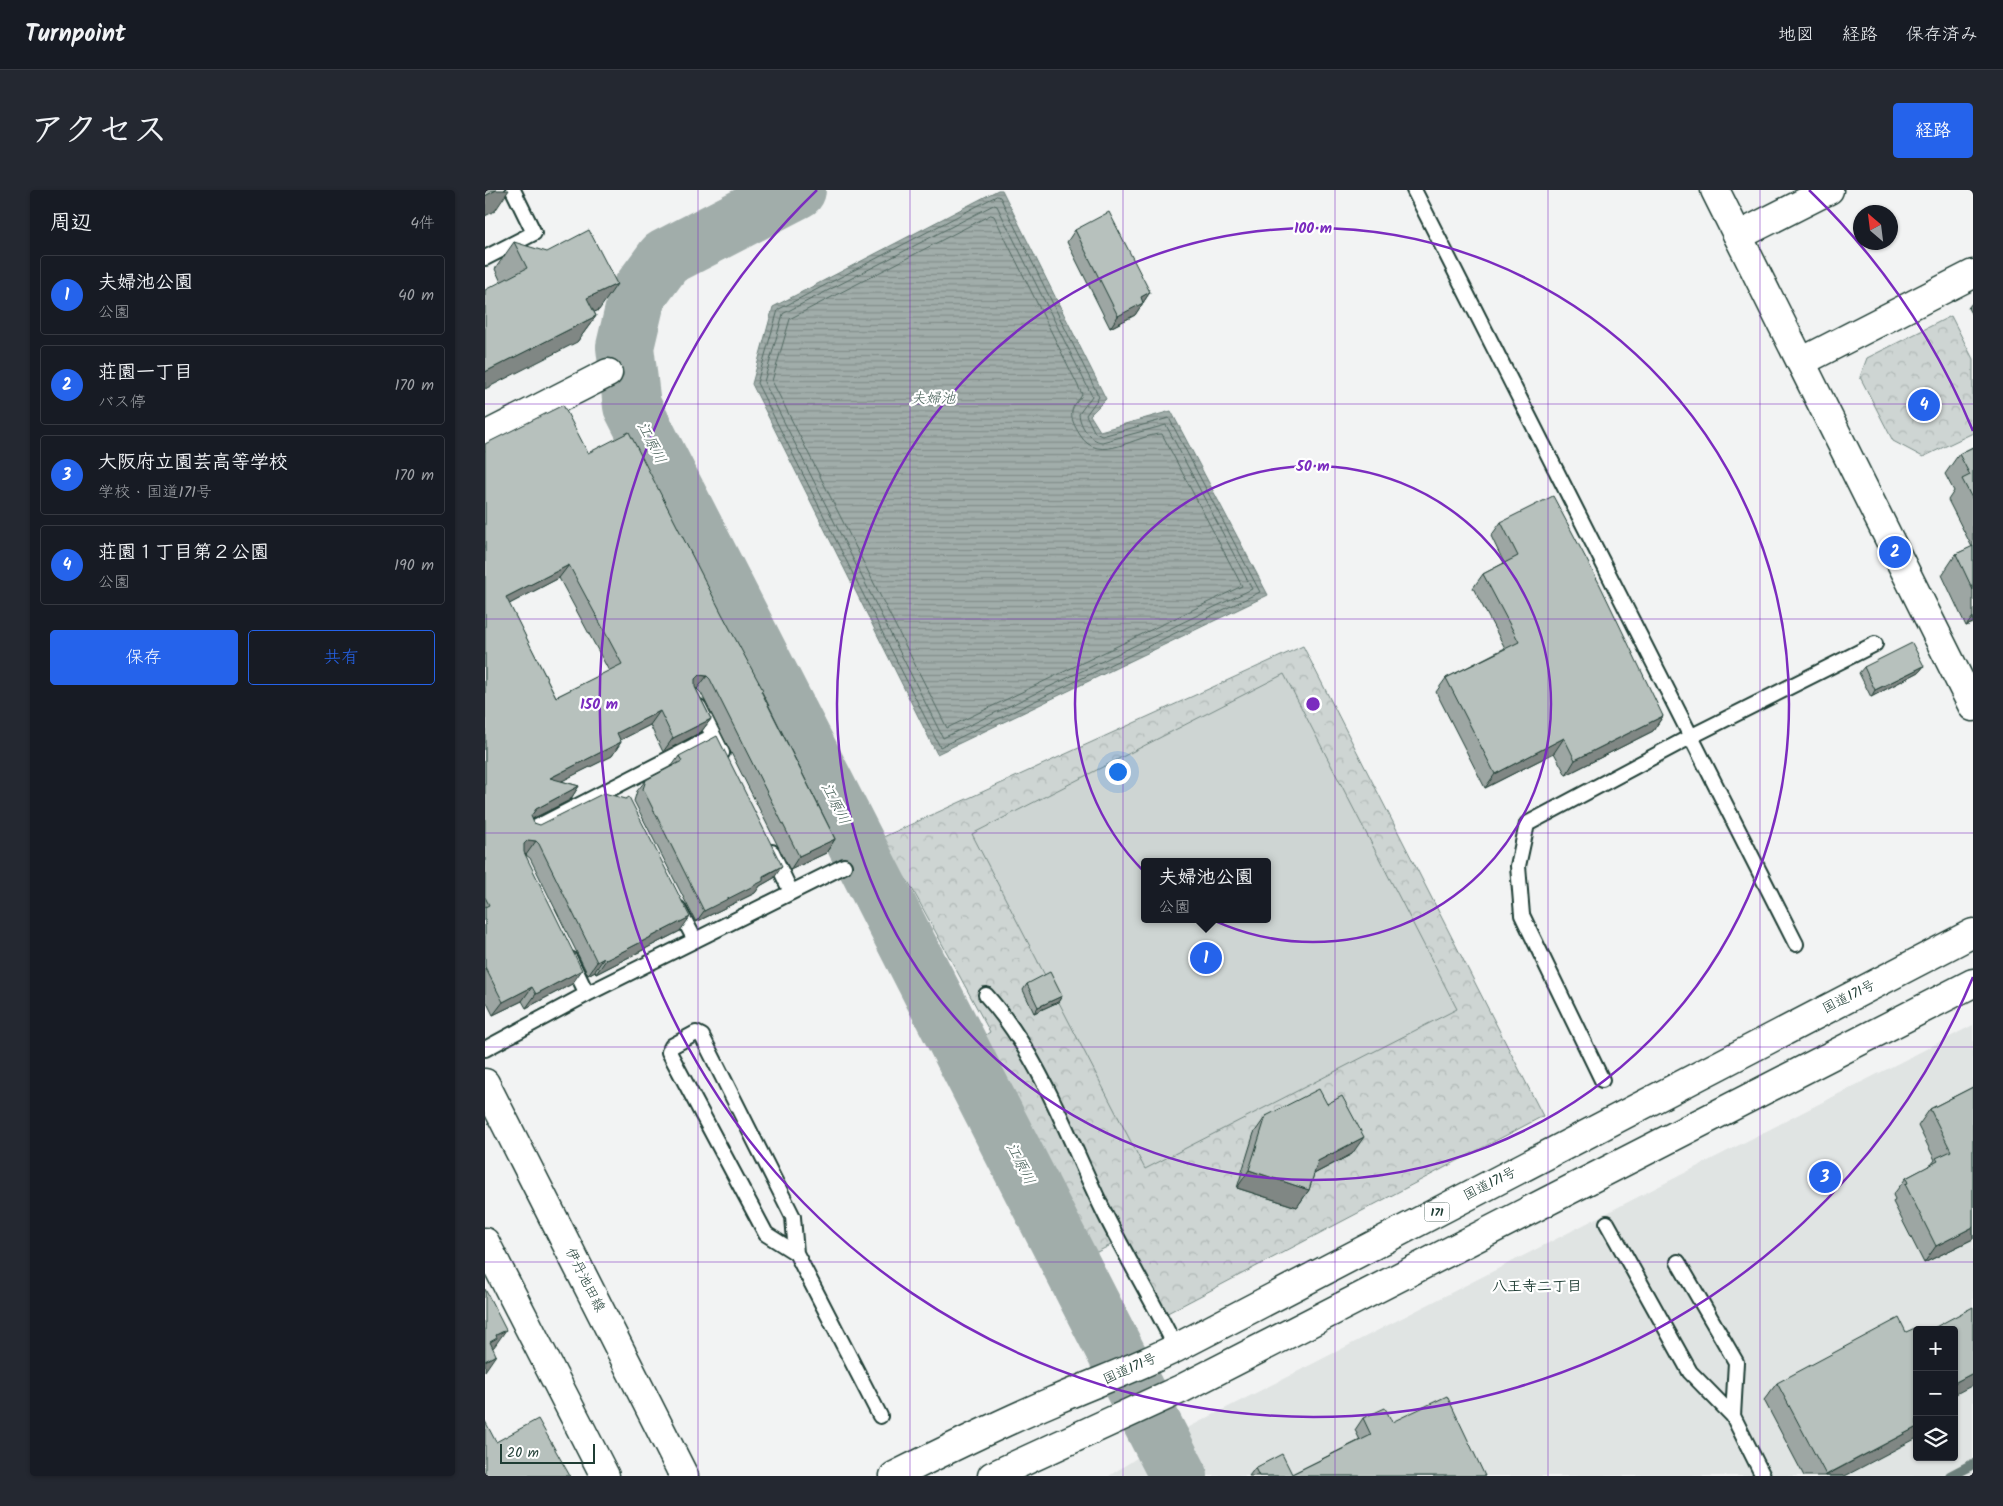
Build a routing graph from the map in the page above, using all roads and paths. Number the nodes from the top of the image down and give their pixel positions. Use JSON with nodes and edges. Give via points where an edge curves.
{"nodes":[{"id":1,"x":513,"y":190,"type":"edge"},
{"id":2,"x":1414,"y":190,"type":"edge"},
{"id":3,"x":1715,"y":190,"type":"edge"},
{"id":4,"x":1829,"y":190,"type":"edge"},
{"id":5,"x":1738,"y":236,"type":"junction"},
{"id":6,"x":485,"y":258,"type":"edge"},
{"id":7,"x":1973,"y":274,"type":"edge"},
{"id":8,"x":1801,"y":362,"type":"junction"},
{"id":9,"x":608,"y":373,"type":"dead end"},
{"id":10,"x":485,"y":436,"type":"edge"},
{"id":11,"x":1875,"y":644,"type":"dead end"},
{"id":12,"x":1965,"y":673,"type":"edge"},
{"id":13,"x":693,"y":697,"type":"edge"},
{"id":14,"x":1973,"y":707,"type":"edge"},
{"id":15,"x":713,"y":736,"type":"junction"},
{"id":16,"x":1692,"y":736,"type":"junction"},
{"id":17,"x":727,"y":762,"type":"edge"},
{"id":18,"x":530,"y":830,"type":"edge"},
{"id":19,"x":765,"y":840,"type":"edge"},
{"id":20,"x":845,"y":866,"type":"dead end"},
{"id":21,"x":791,"y":892,"type":"junction"},
{"id":22,"x":673,"y":897,"type":"edge"},
{"id":23,"x":1973,"y":933,"type":"edge"},
{"id":24,"x":695,"y":940,"type":"junction"},
{"id":25,"x":1796,"y":944,"type":"dead end"},
{"id":26,"x":565,"y":950,"type":"edge"},
{"id":27,"x":1973,"y":983,"type":"edge"},
{"id":28,"x":587,"y":994,"type":"junction"},
{"id":29,"x":985,"y":994,"type":"dead end"},
{"id":30,"x":485,"y":1049,"type":"edge"},
{"id":31,"x":1602,"y":1080,"type":"dead end"},
{"id":32,"x":485,"y":1083,"type":"edge"},
{"id":33,"x":1607,"y":1223,"type":"dead end"},
{"id":34,"x":485,"y":1242,"type":"edge"},
{"id":35,"x":796,"y":1253,"type":"junction"},
{"id":36,"x":1677,"y":1262,"type":"dead end"},
{"id":37,"x":1176,"y":1348,"type":"junction"},
{"id":38,"x":880,"y":1416,"type":"dead end"},
{"id":39,"x":1733,"y":1416,"type":"junction"},
{"id":40,"x":605,"y":1476,"type":"edge"},
{"id":41,"x":684,"y":1476,"type":"edge"},
{"id":42,"x":893,"y":1476,"type":"edge"},
{"id":43,"x":992,"y":1476,"type":"edge"},
{"id":44,"x":1763,"y":1476,"type":"edge"}],
"edges":[{"from":1,"to":6,"type":"lane","via":[[534,233]]},
{"from":2,"to":16,"type":"lane"},
{"from":3,"to":5,"type":"main road"},
{"from":4,"to":5,"type":"main road"},
{"from":5,"to":8,"type":"main road"},
{"from":7,"to":8,"type":"main road"},
{"from":8,"to":12,"type":"main road"},
{"from":9,"to":10,"type":"main road"},
{"from":11,"to":16,"type":"lane"},
{"from":12,"to":14,"type":"main road"},
{"from":13,"to":15,"type":"lane"},
{"from":15,"to":17,"type":"lane"},
{"from":15,"to":18,"type":"lane","via":[[619,790]]},
{"from":16,"to":25,"type":"lane"},
{"from":16,"to":31,"type":"lane","via":[[1527,824],[1518,866],[1522,915]]},
{"from":19,"to":21,"type":"lane"},
{"from":20,"to":21,"type":"lane"},
{"from":21,"to":24,"type":"lane"},
{"from":22,"to":24,"type":"lane"},
{"from":23,"to":37,"type":"main road","name":"国道171号","number":"171"},
{"from":24,"to":28,"type":"lane"},
{"from":26,"to":28,"type":"lane"},
{"from":27,"to":43,"type":"main road","via":[[1181,1389]]},
{"from":28,"to":30,"type":"lane"},
{"from":29,"to":37,"type":"lane","via":[[1003,1014],[1028,1052],[1104,1212]]},
{"from":32,"to":41,"type":"main road","name":"伊丹池田線"},
{"from":33,"to":39,"type":"lane","via":[[1690,1372]]},
{"from":34,"to":40,"type":"main road"},
{"from":35,"to":35,"type":"lane","via":[[766,1234],[669,1052],[672,1046],[696,1034],[702,1036],[793,1217]]},
{"from":35,"to":38,"type":"lane"},
{"from":36,"to":39,"type":"lane","via":[[1736,1362]]},
{"from":37,"to":42,"type":"main road","name":"国道171号","number":"171","via":[[966,1440]]},
{"from":39,"to":44,"type":"lane"}]}
